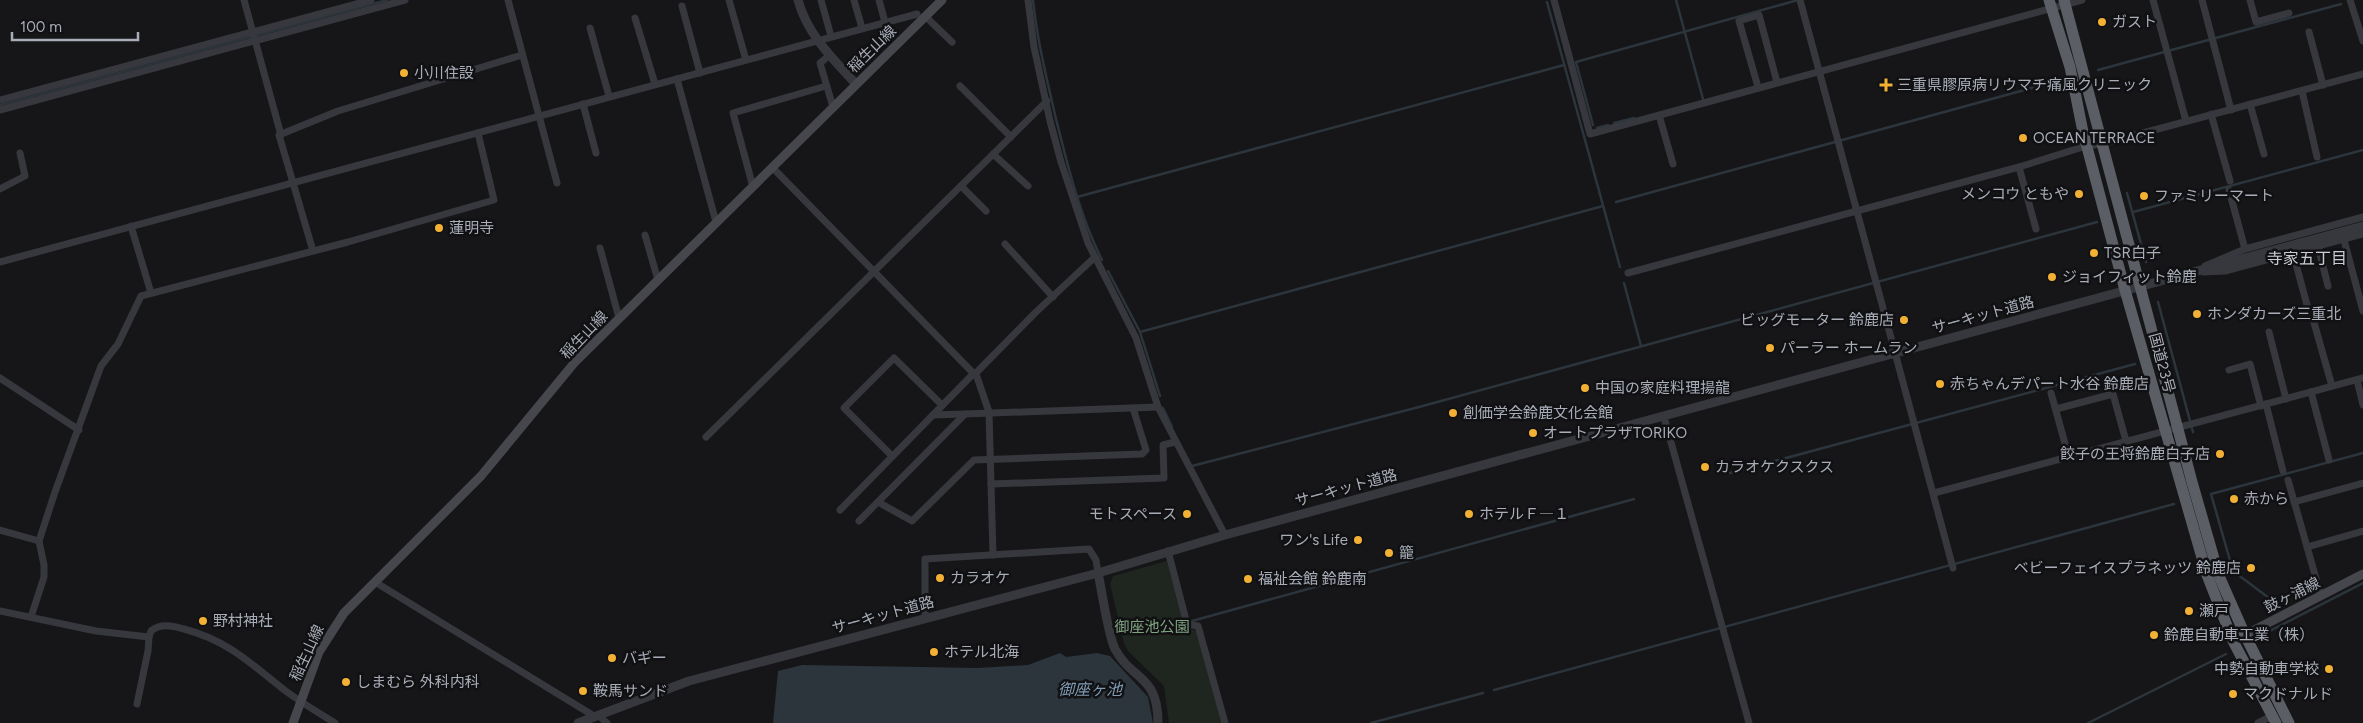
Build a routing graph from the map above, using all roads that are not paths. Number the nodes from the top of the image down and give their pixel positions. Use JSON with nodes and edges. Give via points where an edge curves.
{"nodes":[{"id":1,"x":244,"y":0,"type":"edge"},
{"id":2,"x":371,"y":0,"type":"edge"},
{"id":3,"x":405,"y":0,"type":"edge"},
{"id":4,"x":508,"y":0,"type":"edge"},
{"id":5,"x":729,"y":0,"type":"edge"},
{"id":6,"x":798,"y":0,"type":"edge"},
{"id":7,"x":821,"y":0,"type":"edge"},
{"id":8,"x":854,"y":0,"type":"edge"},
{"id":9,"x":879,"y":0,"type":"edge"},
{"id":10,"x":942,"y":0,"type":"edge"},
{"id":11,"x":1028,"y":0,"type":"edge"},
{"id":12,"x":1554,"y":0,"type":"edge"},
{"id":13,"x":2082,"y":0,"type":"edge"},
{"id":14,"x":2153,"y":0,"type":"edge"},
{"id":15,"x":2202,"y":0,"type":"edge"},
{"id":16,"x":2250,"y":0,"type":"edge"},
{"id":17,"x":2350,"y":0,"type":"edge"},
{"id":18,"x":1800,"y":2,"type":"edge"},
{"id":19,"x":2064,"y":2,"type":"edge"},
{"id":20,"x":2051,"y":4,"type":"edge"},
{"id":21,"x":682,"y":6,"type":"dead end"},
{"id":22,"x":2289,"y":13,"type":"dead end"},
{"id":23,"x":921,"y":15,"type":"junction"},
{"id":24,"x":635,"y":18,"type":"dead end"},
{"id":25,"x":885,"y":22,"type":"junction"},
{"id":26,"x":590,"y":28,"type":"dead end"},
{"id":27,"x":862,"y":28,"type":"junction"},
{"id":28,"x":2308,"y":32,"type":"dead end"},
{"id":29,"x":831,"y":36,"type":"junction"},
{"id":30,"x":254,"y":37,"type":"junction"},
{"id":31,"x":818,"y":40,"type":"junction"},
{"id":32,"x":2363,"y":41,"type":"edge"},
{"id":33,"x":952,"y":42,"type":"dead end"},
{"id":34,"x":830,"y":54,"type":"junction"},
{"id":35,"x":522,"y":55,"type":"junction"},
{"id":36,"x":746,"y":60,"type":"junction"},
{"id":37,"x":1819,"y":71,"type":"junction"},
{"id":38,"x":700,"y":73,"type":"junction"},
{"id":39,"x":2363,"y":74,"type":"edge"},
{"id":40,"x":677,"y":79,"type":"junction"},
{"id":41,"x":1777,"y":82,"type":"junction"},
{"id":42,"x":654,"y":84,"type":"junction"},
{"id":43,"x":856,"y":84,"type":"junction"},
{"id":44,"x":2322,"y":85,"type":"junction"},
{"id":45,"x":826,"y":86,"type":"junction"},
{"id":46,"x":960,"y":86,"type":"dead end"},
{"id":47,"x":1758,"y":87,"type":"junction"},
{"id":48,"x":2302,"y":91,"type":"junction"},
{"id":49,"x":609,"y":96,"type":"junction"},
{"id":50,"x":0,"y":100,"type":"edge"},
{"id":51,"x":1047,"y":101,"type":"junction"},
{"id":52,"x":583,"y":104,"type":"junction"},
{"id":53,"x":2250,"y":104,"type":"junction"},
{"id":54,"x":833,"y":107,"type":"junction"},
{"id":55,"x":0,"y":110,"type":"edge"},
{"id":56,"x":2232,"y":110,"type":"junction"},
{"id":57,"x":2211,"y":114,"type":"junction"},
{"id":58,"x":1659,"y":115,"type":"junction"},
{"id":59,"x":539,"y":116,"type":"junction"},
{"id":60,"x":2186,"y":121,"type":"junction"},
{"id":61,"x":478,"y":133,"type":"junction"},
{"id":62,"x":281,"y":135,"type":"junction"},
{"id":63,"x":1011,"y":137,"type":"junction"},
{"id":64,"x":2102,"y":144,"type":"junction"},
{"id":65,"x":2086,"y":146,"type":"junction"},
{"id":66,"x":596,"y":153,"type":"dead end"},
{"id":67,"x":20,"y":154,"type":"dead end"},
{"id":68,"x":993,"y":154,"type":"junction"},
{"id":69,"x":2264,"y":154,"type":"dead end"},
{"id":70,"x":2317,"y":157,"type":"dead end"},
{"id":71,"x":1673,"y":164,"type":"dead end"},
{"id":72,"x":772,"y":167,"type":"junction"},
{"id":73,"x":2019,"y":167,"type":"junction"},
{"id":74,"x":2230,"y":181,"type":"dead end"},
{"id":75,"x":293,"y":183,"type":"junction"},
{"id":76,"x":557,"y":183,"type":"dead end"},
{"id":77,"x":753,"y":186,"type":"junction"},
{"id":78,"x":961,"y":186,"type":"junction"},
{"id":79,"x":1028,"y":186,"type":"dead end"},
{"id":80,"x":0,"y":189,"type":"edge"},
{"id":81,"x":2229,"y":190,"type":"dead end"},
{"id":82,"x":986,"y":211,"type":"dead end"},
{"id":83,"x":1857,"y":211,"type":"junction"},
{"id":84,"x":2363,"y":217,"type":"edge"},
{"id":85,"x":716,"y":222,"type":"junction"},
{"id":86,"x":131,"y":226,"type":"junction"},
{"id":87,"x":2359,"y":227,"type":"edge"},
{"id":88,"x":2036,"y":229,"type":"dead end"},
{"id":89,"x":2363,"y":234,"type":"edge"},
{"id":90,"x":645,"y":235,"type":"dead end"},
{"id":91,"x":2344,"y":240,"type":"junction"},
{"id":92,"x":1005,"y":244,"type":"dead end"},
{"id":93,"x":2318,"y":246,"type":"junction"},
{"id":94,"x":600,"y":248,"type":"dead end"},
{"id":95,"x":2245,"y":250,"type":"junction"},
{"id":96,"x":313,"y":252,"type":"junction"},
{"id":97,"x":2293,"y":253,"type":"junction"},
{"id":98,"x":1095,"y":257,"type":"junction"},
{"id":99,"x":0,"y":262,"type":"edge"},
{"id":100,"x":875,"y":271,"type":"junction"},
{"id":101,"x":1628,"y":273,"type":"dead end"},
{"id":102,"x":2188,"y":273,"type":"junction"},
{"id":103,"x":658,"y":280,"type":"junction"},
{"id":104,"x":2140,"y":286,"type":"junction"},
{"id":105,"x":2328,"y":286,"type":"dead end"},
{"id":106,"x":2125,"y":290,"type":"junction"},
{"id":107,"x":151,"y":293,"type":"junction"},
{"id":108,"x":1053,"y":296,"type":"junction"},
{"id":109,"x":2307,"y":305,"type":"dead end"},
{"id":110,"x":2363,"y":311,"type":"edge"},
{"id":111,"x":619,"y":318,"type":"junction"},
{"id":112,"x":2313,"y":319,"type":"dead end"},
{"id":113,"x":2269,"y":332,"type":"dead end"},
{"id":114,"x":1896,"y":353,"type":"junction"},
{"id":115,"x":2229,"y":370,"type":"dead end"},
{"id":116,"x":974,"y":374,"type":"junction"},
{"id":117,"x":0,"y":378,"type":"edge"},
{"id":118,"x":2360,"y":379,"type":"edge"},
{"id":119,"x":2332,"y":386,"type":"junction"},
{"id":120,"x":2311,"y":392,"type":"junction"},
{"id":121,"x":2051,"y":393,"type":"dead end"},
{"id":122,"x":2286,"y":399,"type":"junction"},
{"id":123,"x":2264,"y":405,"type":"junction"},
{"id":124,"x":2363,"y":405,"type":"edge"},
{"id":125,"x":942,"y":406,"type":"junction"},
{"id":126,"x":1158,"y":407,"type":"junction"},
{"id":127,"x":1133,"y":408,"type":"junction"},
{"id":128,"x":2056,"y":409,"type":"junction"},
{"id":129,"x":989,"y":412,"type":"junction"},
{"id":130,"x":965,"y":414,"type":"junction"},
{"id":131,"x":933,"y":415,"type":"junction"},
{"id":132,"x":1664,"y":416,"type":"junction"},
{"id":133,"x":2184,"y":428,"type":"junction"},
{"id":134,"x":79,"y":430,"type":"junction"},
{"id":135,"x":2165,"y":432,"type":"junction"},
{"id":136,"x":706,"y":437,"type":"dead end"},
{"id":137,"x":2126,"y":441,"type":"junction"},
{"id":138,"x":1175,"y":442,"type":"junction"},
{"id":139,"x":892,"y":456,"type":"junction"},
{"id":140,"x":2069,"y":458,"type":"junction"},
{"id":141,"x":990,"y":459,"type":"junction"},
{"id":142,"x":2329,"y":460,"type":"dead end"},
{"id":143,"x":2283,"y":471,"type":"dead end"},
{"id":144,"x":2288,"y":480,"type":"dead end"},
{"id":145,"x":2363,"y":483,"type":"edge"},
{"id":146,"x":991,"y":484,"type":"junction"},
{"id":147,"x":1934,"y":493,"type":"junction"},
{"id":148,"x":878,"y":502,"type":"junction"},
{"id":149,"x":2294,"y":502,"type":"junction"},
{"id":150,"x":840,"y":510,"type":"dead end"},
{"id":151,"x":859,"y":521,"type":"dead end"},
{"id":152,"x":0,"y":530,"type":"edge"},
{"id":153,"x":2363,"y":531,"type":"edge"},
{"id":154,"x":1225,"y":535,"type":"junction"},
{"id":155,"x":39,"y":540,"type":"junction"},
{"id":156,"x":2307,"y":547,"type":"junction"},
{"id":157,"x":1168,"y":551,"type":"junction"},
{"id":158,"x":993,"y":555,"type":"junction"},
{"id":159,"x":1952,"y":565,"type":"dead end"},
{"id":160,"x":1098,"y":573,"type":"junction"},
{"id":161,"x":2363,"y":574,"type":"edge"},
{"id":162,"x":375,"y":582,"type":"junction"},
{"id":163,"x":2321,"y":596,"type":"junction"},
{"id":164,"x":0,"y":611,"type":"edge"},
{"id":165,"x":32,"y":617,"type":"junction"},
{"id":166,"x":926,"y":618,"type":"junction"},
{"id":167,"x":2245,"y":635,"type":"junction"},
{"id":168,"x":149,"y":637,"type":"junction"},
{"id":169,"x":2233,"y":640,"type":"junction"},
{"id":170,"x":301,"y":702,"type":"junction"},
{"id":171,"x":137,"y":704,"type":"dead end"},
{"id":172,"x":596,"y":715,"type":"junction"},
{"id":173,"x":2274,"y":719,"type":"edge"},
{"id":174,"x":293,"y":723,"type":"edge"},
{"id":175,"x":335,"y":723,"type":"edge"},
{"id":176,"x":578,"y":723,"type":"edge"},
{"id":177,"x":606,"y":723,"type":"edge"},
{"id":178,"x":1158,"y":723,"type":"edge"},
{"id":179,"x":1225,"y":723,"type":"edge"},
{"id":180,"x":1749,"y":723,"type":"edge"},
{"id":181,"x":2258,"y":723,"type":"edge"},
{"id":182,"x":2289,"y":723,"type":"edge"}],
"edges":[{"from":1,"to":30,"type":"street"},
{"from":2,"to":30,"type":"street"},
{"from":3,"to":30,"type":"street"},
{"from":4,"to":35,"type":"street"},
{"from":5,"to":36,"type":"street"},
{"from":6,"to":31,"type":"street"},
{"from":7,"to":29,"type":"street"},
{"from":8,"to":27,"type":"street"},
{"from":9,"to":25,"type":"street"},
{"from":10,"to":23,"type":"main road","name":"稲生山線"},
{"from":11,"to":51,"type":"street","via":[[1034,47]]},
{"from":12,"to":58,"type":"street","via":[[1590,134]]},
{"from":13,"to":19,"type":"street"},
{"from":14,"to":60,"type":"street"},
{"from":15,"to":56,"type":"street"},
{"from":16,"to":22,"type":"street","via":[[2256,22]]},
{"from":17,"to":32,"type":"street"},
{"from":18,"to":37,"type":"street"},
{"from":19,"to":20,"type":"street"},
{"from":19,"to":64,"type":"highway","name":"国道23号"},
{"from":20,"to":37,"type":"street"},
{"from":20,"to":65,"type":"highway","name":"国道23号","via":[[2070,67]]},
{"from":21,"to":38,"type":"street"},
{"from":23,"to":25,"type":"street"},
{"from":23,"to":33,"type":"street"},
{"from":23,"to":43,"type":"main road","name":"稲生山線"},
{"from":24,"to":42,"type":"street"},
{"from":25,"to":27,"type":"street"},
{"from":26,"to":49,"type":"street"},
{"from":27,"to":29,"type":"street"},
{"from":28,"to":44,"type":"street"},
{"from":29,"to":31,"type":"street"},
{"from":30,"to":50,"type":"street"},
{"from":30,"to":55,"type":"street"},
{"from":30,"to":62,"type":"street"},
{"from":31,"to":34,"type":"street"},
{"from":31,"to":36,"type":"street"},
{"from":34,"to":43,"type":"street"},
{"from":34,"to":45,"type":"street","via":[[820,63]]},
{"from":35,"to":59,"type":"street"},
{"from":35,"to":62,"type":"street","via":[[338,111]]},
{"from":36,"to":38,"type":"street"},
{"from":37,"to":41,"type":"street"},
{"from":37,"to":83,"type":"street"},
{"from":38,"to":40,"type":"street"},
{"from":39,"to":44,"type":"street"},
{"from":40,"to":42,"type":"street"},
{"from":40,"to":85,"type":"street"},
{"from":41,"to":47,"type":"street"},
{"from":41,"to":47,"type":"street","via":[[1759,15],[1739,21]]},
{"from":42,"to":49,"type":"street"},
{"from":43,"to":54,"type":"main road","name":"稲生山線"},
{"from":44,"to":48,"type":"street"},
{"from":45,"to":54,"type":"street"},
{"from":45,"to":77,"type":"street","via":[[733,112]]},
{"from":46,"to":63,"type":"street"},
{"from":47,"to":58,"type":"street"},
{"from":48,"to":53,"type":"street"},
{"from":48,"to":70,"type":"street"},
{"from":49,"to":52,"type":"street"},
{"from":51,"to":63,"type":"street"},
{"from":51,"to":98,"type":"street","via":[[1060,162]]},
{"from":52,"to":59,"type":"street"},
{"from":52,"to":66,"type":"street"},
{"from":53,"to":56,"type":"street"},
{"from":53,"to":69,"type":"street"},
{"from":54,"to":72,"type":"main road","name":"稲生山線"},
{"from":56,"to":57,"type":"street"},
{"from":57,"to":60,"type":"street"},
{"from":57,"to":74,"type":"street"},
{"from":58,"to":71,"type":"street"},
{"from":59,"to":61,"type":"street"},
{"from":59,"to":76,"type":"street"},
{"from":60,"to":64,"type":"street"},
{"from":61,"to":75,"type":"street"},
{"from":61,"to":96,"type":"street","via":[[494,200]]},
{"from":62,"to":75,"type":"street"},
{"from":63,"to":68,"type":"street"},
{"from":64,"to":65,"type":"street"},
{"from":64,"to":104,"type":"highway","name":"国道23号"},
{"from":65,"to":73,"type":"street"},
{"from":65,"to":106,"type":"highway","name":"国道23号"},
{"from":67,"to":80,"type":"street","via":[[25,176]]},
{"from":68,"to":78,"type":"street"},
{"from":68,"to":79,"type":"street"},
{"from":72,"to":77,"type":"main road","name":"稲生山線"},
{"from":72,"to":100,"type":"street"},
{"from":73,"to":83,"type":"street"},
{"from":73,"to":88,"type":"street"},
{"from":75,"to":86,"type":"street"},
{"from":75,"to":96,"type":"street"},
{"from":77,"to":85,"type":"main road","name":"稲生山線"},
{"from":78,"to":82,"type":"street"},
{"from":78,"to":100,"type":"street"},
{"from":81,"to":95,"type":"street"},
{"from":83,"to":101,"type":"street"},
{"from":83,"to":114,"type":"street"},
{"from":84,"to":95,"type":"street"},
{"from":85,"to":103,"type":"main road","name":"稲生山線"},
{"from":86,"to":99,"type":"street"},
{"from":86,"to":107,"type":"street"},
{"from":87,"to":102,"type":"street","name":"サーキット道路"},
{"from":89,"to":91,"type":"street"},
{"from":90,"to":103,"type":"street"},
{"from":91,"to":93,"type":"street"},
{"from":91,"to":110,"type":"street"},
{"from":92,"to":108,"type":"street"},
{"from":93,"to":97,"type":"street"},
{"from":93,"to":105,"type":"street"},
{"from":94,"to":111,"type":"street"},
{"from":95,"to":102,"type":"street"},
{"from":96,"to":107,"type":"street"},
{"from":97,"to":102,"type":"street","via":[[2225,271]]},
{"from":97,"to":109,"type":"street"},
{"from":98,"to":108,"type":"street"},
{"from":98,"to":126,"type":"street","via":[[1136,338]]},
{"from":100,"to":116,"type":"street"},
{"from":100,"to":136,"type":"street"},
{"from":102,"to":104,"type":"street","name":"サーキット道路"},
{"from":103,"to":111,"type":"main road","name":"稲生山線"},
{"from":104,"to":106,"type":"street","name":"サーキット道路"},
{"from":104,"to":133,"type":"highway","name":"国道23号"},
{"from":106,"to":114,"type":"street","name":"サーキット道路"},
{"from":106,"to":135,"type":"highway","name":"国道23号"},
{"from":107,"to":134,"type":"street","via":[[141,296],[118,344],[101,366]]},
{"from":108,"to":116,"type":"street"},
{"from":111,"to":162,"type":"main road","name":"稲生山線","via":[[575,362],[481,476]]},
{"from":112,"to":119,"type":"street"},
{"from":113,"to":122,"type":"street"},
{"from":114,"to":132,"type":"street","name":"サーキット道路"},
{"from":114,"to":147,"type":"street"},
{"from":115,"to":123,"type":"street","via":[[2250,364]]},
{"from":116,"to":125,"type":"street"},
{"from":116,"to":129,"type":"street"},
{"from":117,"to":134,"type":"street"},
{"from":118,"to":119,"type":"street"},
{"from":118,"to":124,"type":"street"},
{"from":119,"to":120,"type":"street"},
{"from":120,"to":122,"type":"street"},
{"from":120,"to":142,"type":"street"},
{"from":121,"to":128,"type":"street"},
{"from":122,"to":123,"type":"street"},
{"from":123,"to":133,"type":"street"},
{"from":123,"to":143,"type":"street"},
{"from":125,"to":131,"type":"street"},
{"from":125,"to":139,"type":"street","via":[[894,358],[844,408]]},
{"from":126,"to":127,"type":"street"},
{"from":126,"to":138,"type":"street"},
{"from":127,"to":129,"type":"street"},
{"from":127,"to":141,"type":"street","via":[[1146,450],[1142,454]]},
{"from":128,"to":137,"type":"street","via":[[2113,394]]},
{"from":128,"to":140,"type":"street"},
{"from":129,"to":130,"type":"street"},
{"from":129,"to":141,"type":"street"},
{"from":130,"to":131,"type":"street"},
{"from":130,"to":148,"type":"street"},
{"from":131,"to":139,"type":"street"},
{"from":132,"to":154,"type":"street","name":"サーキット道路"},
{"from":132,"to":180,"type":"street"},
{"from":133,"to":135,"type":"street"},
{"from":133,"to":167,"type":"highway","name":"国道23号","via":[[2219,576]]},
{"from":134,"to":155,"type":"street"},
{"from":135,"to":137,"type":"street"},
{"from":135,"to":169,"type":"highway","name":"国道23号","via":[[2207,575]]},
{"from":137,"to":140,"type":"street"},
{"from":138,"to":146,"type":"street","via":[[1164,445],[1164,478]]},
{"from":138,"to":154,"type":"street"},
{"from":139,"to":150,"type":"street"},
{"from":140,"to":147,"type":"street"},
{"from":141,"to":146,"type":"street"},
{"from":141,"to":148,"type":"street","via":[[974,460],[912,521]]},
{"from":144,"to":149,"type":"street"},
{"from":145,"to":149,"type":"street"},
{"from":146,"to":158,"type":"street"},
{"from":147,"to":159,"type":"street"},
{"from":148,"to":151,"type":"street"},
{"from":149,"to":156,"type":"street"},
{"from":152,"to":155,"type":"street"},
{"from":153,"to":156,"type":"street"},
{"from":154,"to":157,"type":"street","name":"サーキット道路"},
{"from":155,"to":165,"type":"street","via":[[44,577]]},
{"from":156,"to":163,"type":"street"},
{"from":157,"to":160,"type":"street","name":"サーキット道路"},
{"from":157,"to":179,"type":"street","via":[[1187,624],[1198,626]]},
{"from":158,"to":160,"type":"street","via":[[1089,550],[1096,560]]},
{"from":158,"to":166,"type":"street","via":[[925,559]]},
{"from":160,"to":166,"type":"street","name":"サーキット道路"},
{"from":160,"to":178,"type":"street","via":[[1114,647],[1145,680],[1155,696]]},
{"from":161,"to":163,"type":"main road","name":"鼓ヶ浦線"},
{"from":162,"to":170,"type":"main road","name":"稲生山線","via":[[334,627],[320,652]]},
{"from":162,"to":172,"type":"street"},
{"from":163,"to":167,"type":"main road","name":"鼓ヶ浦線"},
{"from":164,"to":165,"type":"street"},
{"from":165,"to":168,"type":"street","via":[[96,631]]},
{"from":166,"to":172,"type":"street","name":"サーキット道路","via":[[689,681]]},
{"from":167,"to":169,"type":"main road","name":"鼓ヶ浦線"},
{"from":167,"to":182,"type":"highway","name":"国道23号"},
{"from":168,"to":170,"type":"street","via":[[155,628],[168,626],[210,636]]},
{"from":168,"to":171,"type":"street"},
{"from":169,"to":173,"type":"highway","name":"国道23号"},
{"from":170,"to":174,"type":"main road","name":"稲生山線"},
{"from":170,"to":175,"type":"street"},
{"from":172,"to":176,"type":"street","name":"サーキット道路"},
{"from":172,"to":177,"type":"street"},
{"from":173,"to":181,"type":"street"}]}
